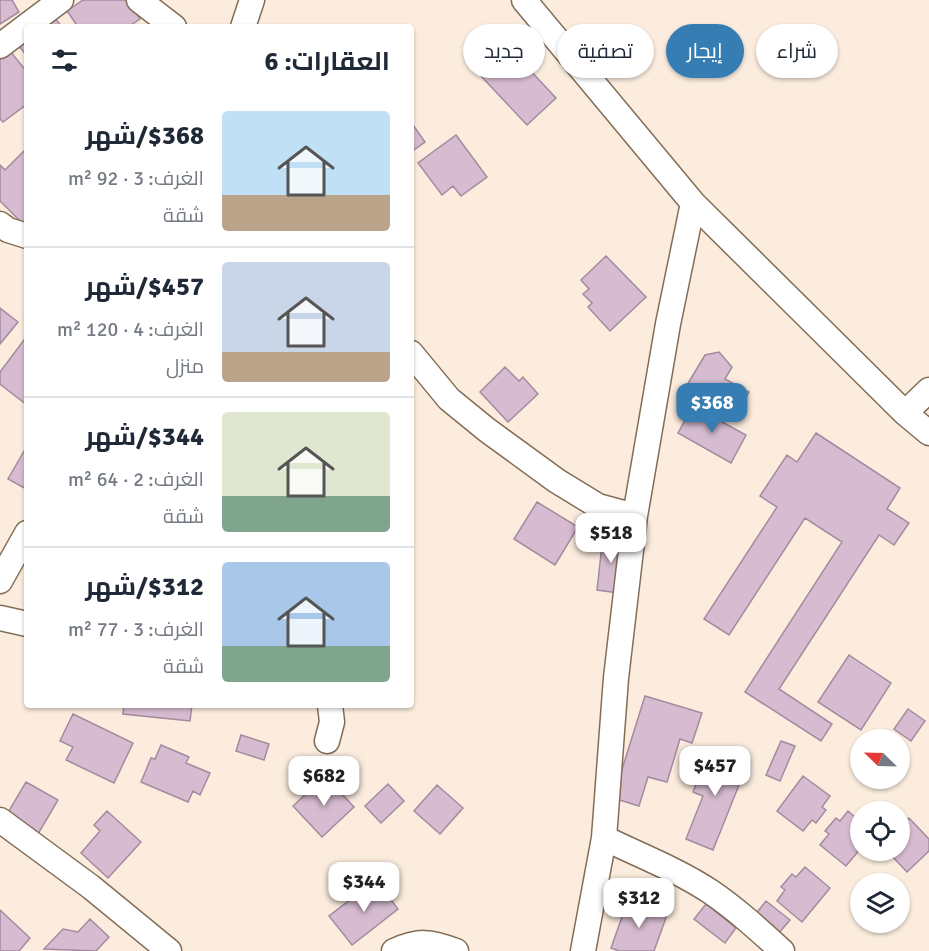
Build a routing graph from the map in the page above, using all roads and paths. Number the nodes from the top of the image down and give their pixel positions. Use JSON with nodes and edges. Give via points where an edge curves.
{"nodes":[{"id":1,"x":61,"y":0,"type":"edge"},
{"id":2,"x":139,"y":0,"type":"edge"},
{"id":3,"x":252,"y":0,"type":"edge"},
{"id":4,"x":524,"y":0,"type":"edge"},
{"id":5,"x":29,"y":24,"type":"edge"},
{"id":6,"x":170,"y":24,"type":"edge"},
{"id":7,"x":244,"y":24,"type":"edge"},
{"id":8,"x":24,"y":28,"type":"edge"},
{"id":9,"x":0,"y":46,"type":"edge"},
{"id":10,"x":693,"y":203,"type":"junction"},
{"id":11,"x":0,"y":224,"type":"edge"},
{"id":12,"x":24,"y":235,"type":"edge"},
{"id":13,"x":414,"y":357,"type":"edge"},
{"id":14,"x":929,"y":390,"type":"edge"},
{"id":15,"x":905,"y":413,"type":"junction"},
{"id":16,"x":929,"y":433,"type":"edge"},
{"id":17,"x":635,"y":516,"type":"junction"},
{"id":18,"x":24,"y":538,"type":"edge"},
{"id":19,"x":0,"y":581,"type":"edge"},
{"id":20,"x":0,"y":618,"type":"edge"},
{"id":21,"x":24,"y":623,"type":"edge"},
{"id":22,"x":330,"y":708,"type":"edge"},
{"id":23,"x":327,"y":741,"type":"dead end"},
{"id":24,"x":0,"y":820,"type":"edge"},
{"id":25,"x":604,"y":838,"type":"junction"},
{"id":26,"x":169,"y":951,"type":"edge"},
{"id":27,"x":394,"y":951,"type":"edge"},
{"id":28,"x":456,"y":951,"type":"edge"},
{"id":29,"x":583,"y":951,"type":"edge"},
{"id":30,"x":782,"y":951,"type":"edge"}],
"edges":[{"from":1,"to":5,"type":"street"},
{"from":2,"to":6,"type":"street"},
{"from":3,"to":7,"type":"street"},
{"from":4,"to":10,"type":"street"},
{"from":8,"to":9,"type":"street"},
{"from":10,"to":15,"type":"street"},
{"from":10,"to":17,"type":"street"},
{"from":11,"to":12,"type":"street"},
{"from":13,"to":17,"type":"street","via":[[449,399],[548,475],[598,506]]},
{"from":14,"to":15,"type":"street"},
{"from":15,"to":16,"type":"street"},
{"from":17,"to":25,"type":"street","via":[[616,678]]},
{"from":18,"to":19,"type":"street"},
{"from":20,"to":21,"type":"street"},
{"from":22,"to":23,"type":"street","via":[[332,722]]},
{"from":24,"to":26,"type":"street"},
{"from":25,"to":29,"type":"street"},
{"from":25,"to":30,"type":"street","via":[[711,892]]},
{"from":27,"to":28,"type":"street","via":[[413,943],[437,944]]}]}
